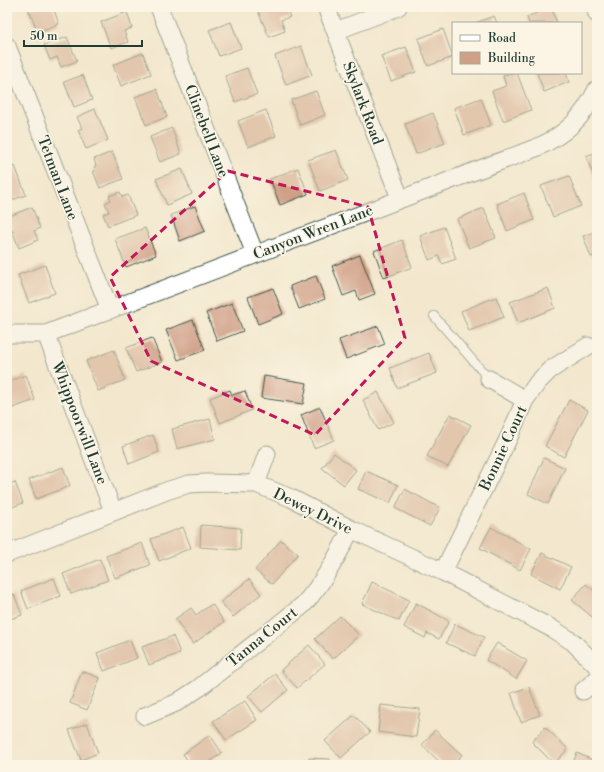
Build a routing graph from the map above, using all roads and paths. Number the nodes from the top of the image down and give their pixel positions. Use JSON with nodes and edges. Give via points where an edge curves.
{"nodes":[{"id":1,"x":159,"y":7,"type":"edge"},
{"id":2,"x":326,"y":7,"type":"edge"},
{"id":3,"x":398,"y":7,"type":"edge"},
{"id":4,"x":595,"y":7,"type":"edge"},
{"id":5,"x":597,"y":14,"type":"edge"},
{"id":6,"x":336,"y":31,"type":"junction"},
{"id":7,"x":7,"y":46,"type":"edge"},
{"id":8,"x":597,"y":90,"type":"edge"},
{"id":9,"x":400,"y":198,"type":"junction"},
{"id":10,"x":255,"y":254,"type":"junction"},
{"id":11,"x":110,"y":310,"type":"junction"},
{"id":12,"x":434,"y":316,"type":"dead end"},
{"id":13,"x":7,"y":334,"type":"edge"},
{"id":14,"x":46,"y":334,"type":"junction"},
{"id":15,"x":592,"y":344,"type":"edge"},
{"id":16,"x":488,"y":380,"type":"joint"},
{"id":17,"x":525,"y":400,"type":"junction"},
{"id":18,"x":267,"y":454,"type":"dead end"},
{"id":19,"x":256,"y":484,"type":"junction"},
{"id":20,"x":113,"y":511,"type":"junction"},
{"id":21,"x":351,"y":529,"type":"junction"},
{"id":22,"x":7,"y":554,"type":"edge"},
{"id":23,"x":443,"y":572,"type":"junction"},
{"id":24,"x":597,"y":666,"type":"edge"},
{"id":25,"x":597,"y":679,"type":"edge"},
{"id":26,"x":583,"y":691,"type":"dead end"},
{"id":27,"x":145,"y":716,"type":"dead end"}],
"edges":[{"from":1,"to":10,"type":"street","name":"Clinebell Lane"},
{"from":2,"to":6,"type":"street","name":"Skylark Road"},
{"from":3,"to":6,"type":"street"},
{"from":4,"to":5,"type":"street"},
{"from":6,"to":9,"type":"street","name":"Skylark Road"},
{"from":7,"to":11,"type":"street","name":"Tetman Lane"},
{"from":8,"to":9,"type":"street","name":"Canyon Wren Lane","via":[[573,125],[556,138]]},
{"from":9,"to":10,"type":"street","name":"Canyon Wren Lane"},
{"from":10,"to":11,"type":"street","name":"Canyon Wren Lane"},
{"from":11,"to":14,"type":"street","name":"Canyon Wren Lane"},
{"from":12,"to":16,"type":"lane"},
{"from":13,"to":14,"type":"street","name":"Canyon Wren Lane"},
{"from":14,"to":20,"type":"street","name":"Whippoorwill Lane"},
{"from":15,"to":17,"type":"street","name":"Bonnie Court","via":[[550,370]]},
{"from":16,"to":17,"type":"street"},
{"from":17,"to":23,"type":"street","name":"Bonnie Court"},
{"from":18,"to":19,"type":"street"},
{"from":19,"to":20,"type":"street","name":"Dewey Drive","via":[[189,484]]},
{"from":19,"to":21,"type":"street","name":"Dewey Drive","via":[[291,498]]},
{"from":20,"to":22,"type":"street","name":"Dewey Drive"},
{"from":21,"to":23,"type":"street","name":"Dewey Drive"},
{"from":21,"to":27,"type":"street","name":"Tanna Court","via":[[331,570],[303,604],[198,688],[176,703]]},
{"from":23,"to":24,"type":"street","name":"Dewey Drive","via":[[551,628],[573,642]]},
{"from":25,"to":26,"type":"street"}]}
